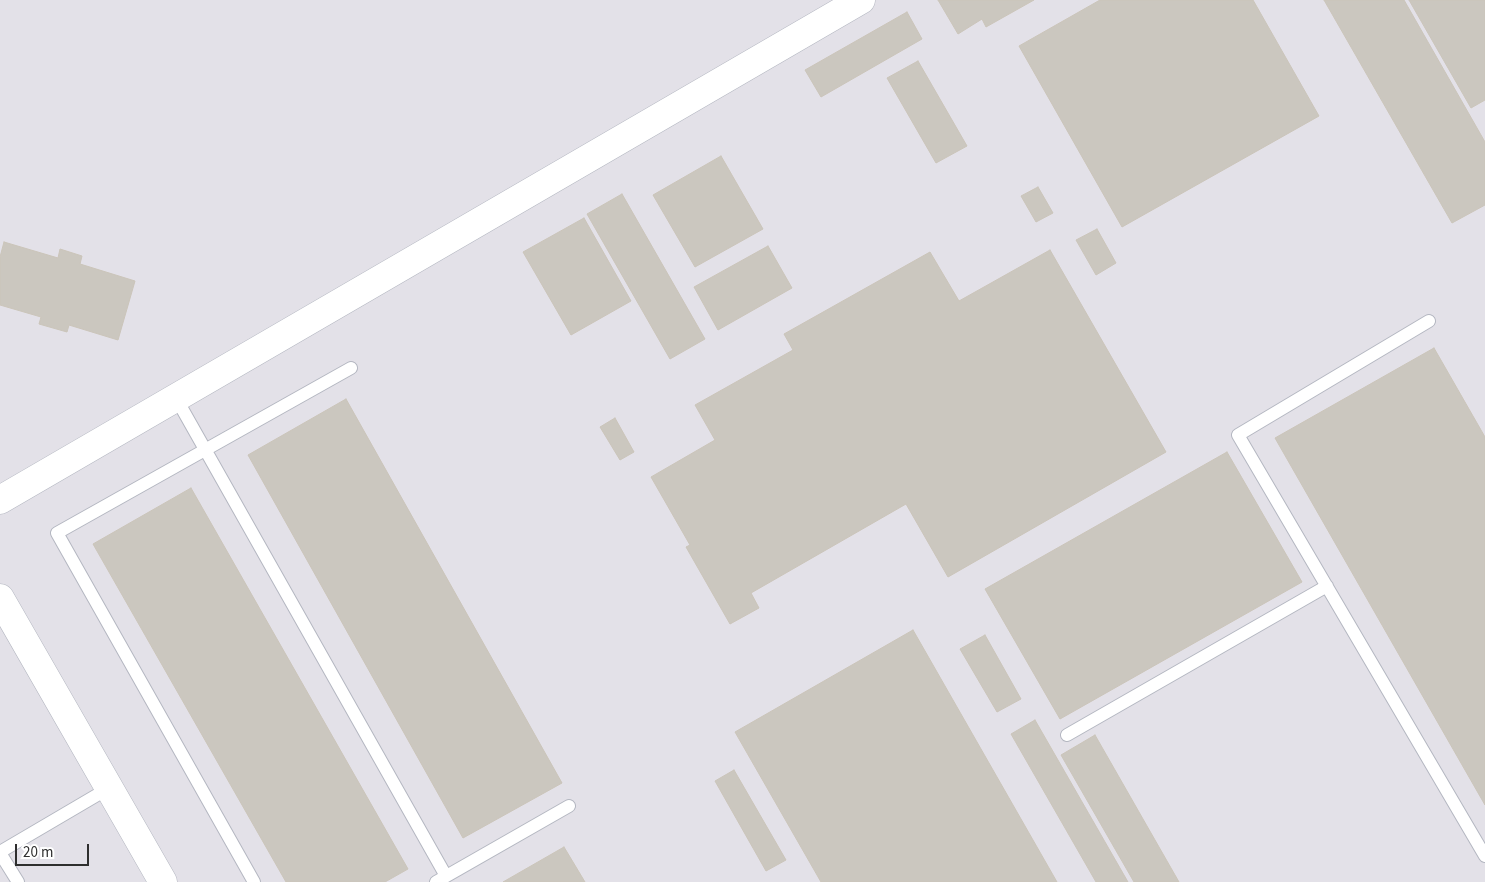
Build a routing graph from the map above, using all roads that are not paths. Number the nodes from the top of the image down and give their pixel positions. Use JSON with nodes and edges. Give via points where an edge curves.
{"nodes":[{"id":1,"x":861,"y":0,"type":"edge"},
{"id":2,"x":1428,"y":321,"type":"dead end"},
{"id":3,"x":351,"y":368,"type":"dead end"},
{"id":4,"x":176,"y":398,"type":"junction"},
{"id":5,"x":205,"y":450,"type":"junction"},
{"id":6,"x":0,"y":500,"type":"edge"},
{"id":7,"x":1327,"y":586,"type":"junction"},
{"id":8,"x":0,"y":598,"type":"edge"},
{"id":9,"x":1067,"y":735,"type":"dead end"},
{"id":10,"x":109,"y":788,"type":"junction"},
{"id":11,"x":568,"y":806,"type":"dead end"},
{"id":12,"x":1483,"y":849,"type":"edge"},
{"id":13,"x":0,"y":852,"type":"edge"},
{"id":14,"x":441,"y":879,"type":"edge"},
{"id":15,"x":18,"y":882,"type":"edge"},
{"id":16,"x":163,"y":882,"type":"edge"},
{"id":17,"x":254,"y":882,"type":"edge"}],
"edges":[{"from":1,"to":4,"type":"street"},
{"from":2,"to":7,"type":"lane","via":[[1238,435]]},
{"from":3,"to":5,"type":"lane"},
{"from":4,"to":5,"type":"lane"},
{"from":4,"to":6,"type":"street"},
{"from":5,"to":14,"type":"lane"},
{"from":5,"to":17,"type":"lane","via":[[57,533]]},
{"from":7,"to":9,"type":"lane"},
{"from":7,"to":12,"type":"lane"},
{"from":8,"to":10,"type":"street"},
{"from":10,"to":13,"type":"lane"},
{"from":10,"to":16,"type":"street"},
{"from":11,"to":14,"type":"lane"},
{"from":13,"to":15,"type":"lane"}]}
